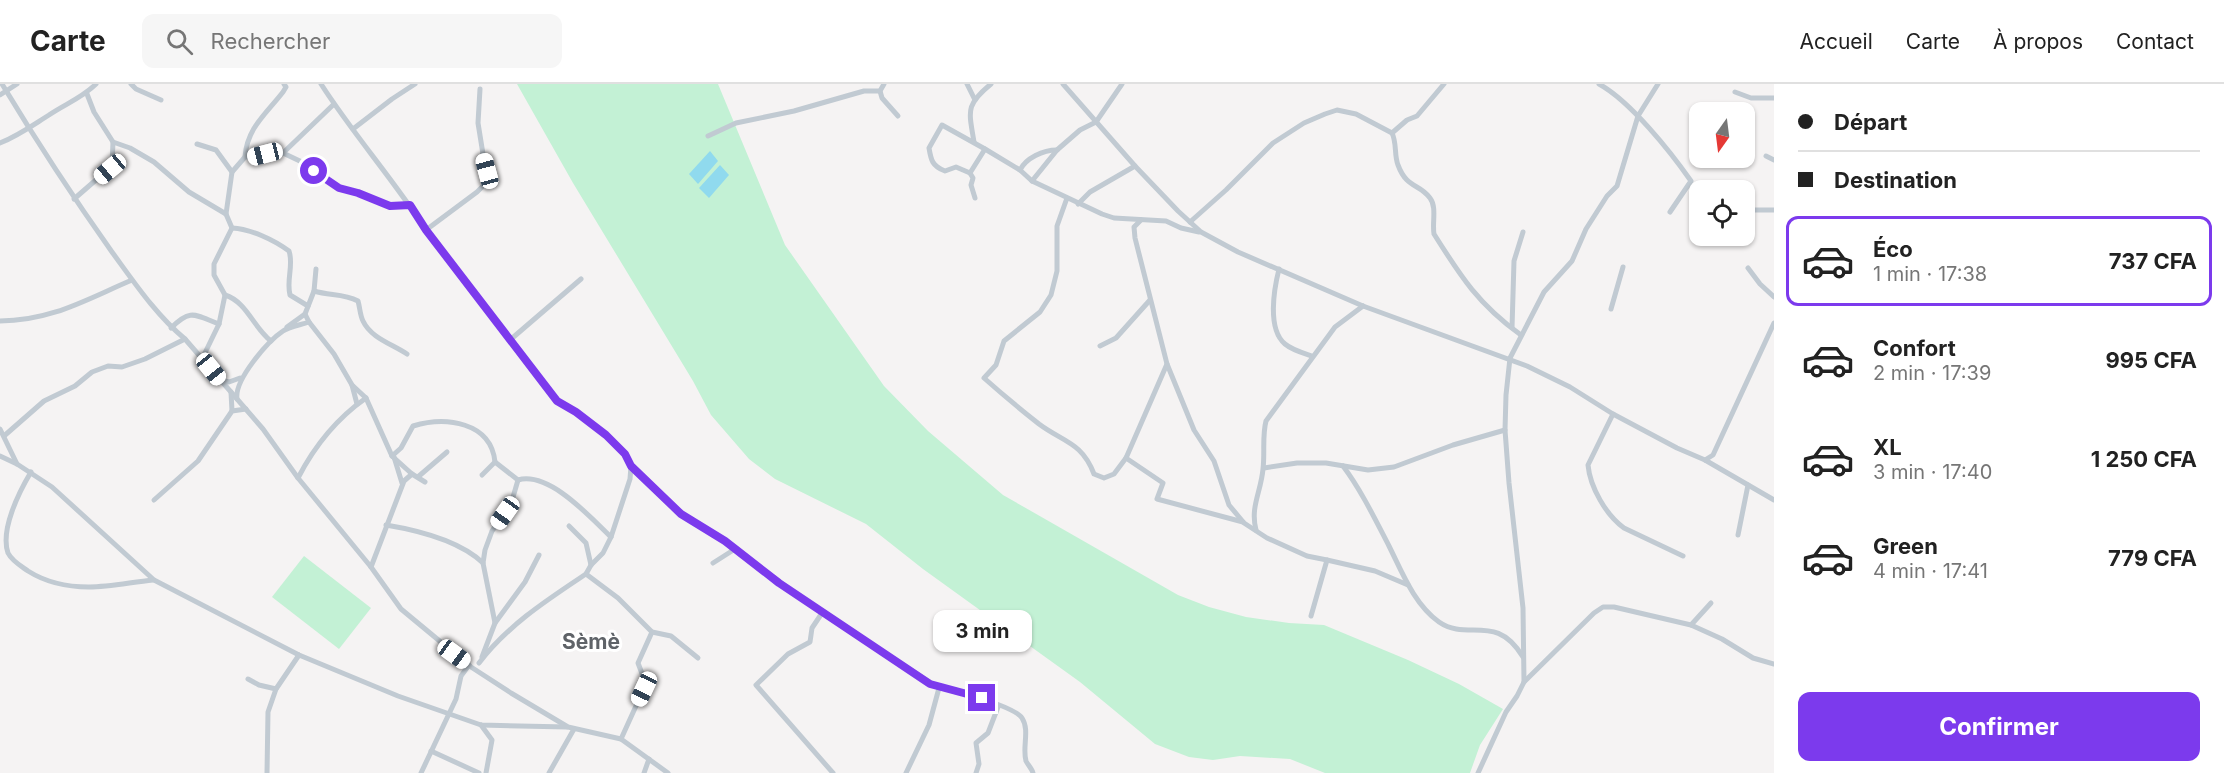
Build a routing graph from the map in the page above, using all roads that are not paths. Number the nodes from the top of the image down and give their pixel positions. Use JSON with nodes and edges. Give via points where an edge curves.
{"nodes":[{"id":1,"x":2,"y":84,"type":"edge"},
{"id":2,"x":17,"y":84,"type":"edge"},
{"id":3,"x":96,"y":84,"type":"edge"},
{"id":4,"x":131,"y":84,"type":"edge"},
{"id":5,"x":284,"y":84,"type":"edge"},
{"id":6,"x":321,"y":84,"type":"edge"},
{"id":7,"x":415,"y":84,"type":"edge"},
{"id":8,"x":860,"y":84,"type":"edge"},
{"id":9,"x":884,"y":84,"type":"edge"},
{"id":10,"x":967,"y":84,"type":"edge"},
{"id":11,"x":991,"y":84,"type":"edge"},
{"id":12,"x":1122,"y":84,"type":"edge"},
{"id":13,"x":1444,"y":84,"type":"edge"},
{"id":14,"x":1599,"y":84,"type":"edge"},
{"id":15,"x":1658,"y":84,"type":"edge"},
{"id":16,"x":1062,"y":85,"type":"edge"},
{"id":17,"x":88,"y":89,"type":"edge"},
{"id":18,"x":480,"y":89,"type":"dead end"},
{"id":19,"x":6,"y":90,"type":"junction"},
{"id":20,"x":864,"y":91,"type":"junction"},
{"id":21,"x":880,"y":91,"type":"junction"},
{"id":22,"x":1735,"y":92,"type":"dead end"},
{"id":23,"x":0,"y":95,"type":"edge"},
{"id":24,"x":1774,"y":98,"type":"edge"},
{"id":25,"x":161,"y":100,"type":"dead end"},
{"id":26,"x":975,"y":100,"type":"junction"},
{"id":27,"x":334,"y":104,"type":"junction"},
{"id":28,"x":898,"y":116,"type":"dead end"},
{"id":29,"x":1638,"y":116,"type":"junction"},
{"id":30,"x":1096,"y":122,"type":"junction"},
{"id":31,"x":28,"y":128,"type":"junction"},
{"id":32,"x":353,"y":129,"type":"junction"},
{"id":33,"x":1392,"y":133,"type":"junction"},
{"id":34,"x":708,"y":136,"type":"dead end"},
{"id":35,"x":113,"y":142,"type":"junction"},
{"id":36,"x":974,"y":142,"type":"junction"},
{"id":37,"x":0,"y":143,"type":"edge"},
{"id":38,"x":197,"y":144,"type":"dead end"},
{"id":39,"x":986,"y":149,"type":"junction"},
{"id":40,"x":1057,"y":150,"type":"junction"},
{"id":41,"x":283,"y":153,"type":"junction"},
{"id":42,"x":1766,"y":156,"type":"dead end"},
{"id":43,"x":245,"y":157,"type":"junction"},
{"id":44,"x":1774,"y":160,"type":"edge"},
{"id":45,"x":1135,"y":166,"type":"junction"},
{"id":46,"x":1020,"y":170,"type":"junction"},
{"id":47,"x":232,"y":172,"type":"junction"},
{"id":48,"x":970,"y":173,"type":"junction"},
{"id":49,"x":1032,"y":181,"type":"junction"},
{"id":50,"x":975,"y":198,"type":"dead end"},
{"id":51,"x":1067,"y":198,"type":"junction"},
{"id":52,"x":74,"y":199,"type":"junction"},
{"id":53,"x":1078,"y":204,"type":"junction"},
{"id":54,"x":410,"y":205,"type":"junction"},
{"id":55,"x":1755,"y":210,"type":"edge"},
{"id":56,"x":1774,"y":210,"type":"edge"},
{"id":57,"x":1670,"y":212,"type":"dead end"},
{"id":58,"x":226,"y":214,"type":"junction"},
{"id":59,"x":1142,"y":220,"type":"junction"},
{"id":60,"x":1190,"y":222,"type":"junction"},
{"id":61,"x":232,"y":228,"type":"junction"},
{"id":62,"x":426,"y":230,"type":"junction"},
{"id":63,"x":1201,"y":232,"type":"junction"},
{"id":64,"x":1523,"y":232,"type":"dead end"},
{"id":65,"x":1623,"y":267,"type":"dead end"},
{"id":66,"x":1748,"y":268,"type":"dead end"},
{"id":67,"x":316,"y":269,"type":"dead end"},
{"id":68,"x":1278,"y":269,"type":"junction"},
{"id":69,"x":581,"y":279,"type":"dead end"},
{"id":70,"x":132,"y":280,"type":"junction"},
{"id":71,"x":315,"y":291,"type":"junction"},
{"id":72,"x":225,"y":295,"type":"junction"},
{"id":73,"x":1774,"y":297,"type":"edge"},
{"id":74,"x":1150,"y":300,"type":"junction"},
{"id":75,"x":308,"y":306,"type":"junction"},
{"id":76,"x":1364,"y":306,"type":"junction"},
{"id":77,"x":1611,"y":309,"type":"dead end"},
{"id":78,"x":305,"y":314,"type":"junction"},
{"id":79,"x":0,"y":321,"type":"edge"},
{"id":80,"x":309,"y":322,"type":"junction"},
{"id":81,"x":1774,"y":323,"type":"edge"},
{"id":82,"x":219,"y":324,"type":"junction"},
{"id":83,"x":171,"y":328,"type":"junction"},
{"id":84,"x":1512,"y":328,"type":"junction"},
{"id":85,"x":285,"y":329,"type":"junction"},
{"id":86,"x":1521,"y":335,"type":"junction"},
{"id":87,"x":185,"y":339,"type":"junction"},
{"id":88,"x":510,"y":340,"type":"junction"},
{"id":89,"x":271,"y":341,"type":"junction"},
{"id":90,"x":1100,"y":346,"type":"dead end"},
{"id":91,"x":407,"y":354,"type":"dead end"},
{"id":92,"x":1312,"y":356,"type":"junction"},
{"id":93,"x":1510,"y":358,"type":"junction"},
{"id":94,"x":202,"y":359,"type":"junction"},
{"id":95,"x":1167,"y":363,"type":"junction"},
{"id":96,"x":242,"y":377,"type":"junction"},
{"id":97,"x":220,"y":380,"type":"junction"},
{"id":98,"x":352,"y":385,"type":"junction"},
{"id":99,"x":231,"y":392,"type":"junction"},
{"id":100,"x":366,"y":398,"type":"junction"},
{"id":101,"x":237,"y":399,"type":"junction"},
{"id":102,"x":357,"y":404,"type":"junction"},
{"id":103,"x":246,"y":409,"type":"junction"},
{"id":104,"x":232,"y":411,"type":"junction"},
{"id":105,"x":1612,"y":414,"type":"junction"},
{"id":106,"x":0,"y":429,"type":"edge"},
{"id":107,"x":1505,"y":430,"type":"junction"},
{"id":108,"x":4,"y":436,"type":"junction"},
{"id":109,"x":447,"y":452,"type":"dead end"},
{"id":110,"x":0,"y":456,"type":"edge"},
{"id":111,"x":393,"y":456,"type":"junction"},
{"id":112,"x":1126,"y":458,"type":"junction"},
{"id":113,"x":1705,"y":460,"type":"junction"},
{"id":114,"x":495,"y":462,"type":"junction"},
{"id":115,"x":18,"y":464,"type":"junction"},
{"id":116,"x":631,"y":466,"type":"junction"},
{"id":117,"x":1343,"y":466,"type":"junction"},
{"id":118,"x":1264,"y":468,"type":"junction"},
{"id":119,"x":31,"y":472,"type":"junction"},
{"id":120,"x":412,"y":474,"type":"junction"},
{"id":121,"x":482,"y":475,"type":"dead end"},
{"id":122,"x":419,"y":476,"type":"junction"},
{"id":123,"x":298,"y":478,"type":"junction"},
{"id":124,"x":518,"y":480,"type":"junction"},
{"id":125,"x":425,"y":482,"type":"dead end"},
{"id":126,"x":402,"y":485,"type":"junction"},
{"id":127,"x":1748,"y":485,"type":"junction"},
{"id":128,"x":154,"y":500,"type":"dead end"},
{"id":129,"x":1774,"y":500,"type":"edge"},
{"id":130,"x":1244,"y":523,"type":"junction"},
{"id":131,"x":386,"y":525,"type":"junction"},
{"id":132,"x":569,"y":526,"type":"dead end"},
{"id":133,"x":1257,"y":530,"type":"junction"},
{"id":134,"x":1738,"y":535,"type":"dead end"},
{"id":135,"x":611,"y":537,"type":"junction"},
{"id":136,"x":735,"y":549,"type":"junction"},
{"id":137,"x":0,"y":551,"type":"edge"},
{"id":138,"x":8,"y":554,"type":"junction"},
{"id":139,"x":539,"y":555,"type":"dead end"},
{"id":140,"x":1683,"y":556,"type":"dead end"},
{"id":141,"x":1327,"y":560,"type":"junction"},
{"id":142,"x":483,"y":563,"type":"junction"},
{"id":143,"x":713,"y":563,"type":"dead end"},
{"id":144,"x":591,"y":565,"type":"junction"},
{"id":145,"x":371,"y":567,"type":"junction"},
{"id":146,"x":586,"y":574,"type":"junction"},
{"id":147,"x":154,"y":580,"type":"junction"},
{"id":148,"x":1408,"y":586,"type":"junction"},
{"id":149,"x":1711,"y":603,"type":"dead end"},
{"id":150,"x":822,"y":613,"type":"junction"},
{"id":151,"x":1311,"y":616,"type":"dead end"},
{"id":152,"x":495,"y":623,"type":"junction"},
{"id":153,"x":1691,"y":625,"type":"junction"},
{"id":154,"x":652,"y":632,"type":"junction"},
{"id":155,"x":299,"y":655,"type":"junction"},
{"id":156,"x":698,"y":658,"type":"dead end"},
{"id":157,"x":1523,"y":658,"type":"junction"},
{"id":158,"x":479,"y":663,"type":"junction"},
{"id":159,"x":1774,"y":664,"type":"edge"},
{"id":160,"x":470,"y":666,"type":"junction"},
{"id":161,"x":249,"y":679,"type":"dead end"},
{"id":162,"x":1524,"y":682,"type":"junction"},
{"id":163,"x":939,"y":688,"type":"junction"},
{"id":164,"x":276,"y":689,"type":"junction"},
{"id":165,"x":998,"y":707,"type":"junction"},
{"id":166,"x":449,"y":714,"type":"junction"},
{"id":167,"x":481,"y":725,"type":"junction"},
{"id":168,"x":499,"y":727,"type":"junction"},
{"id":169,"x":568,"y":727,"type":"junction"},
{"id":170,"x":574,"y":729,"type":"junction"},
{"id":171,"x":621,"y":739,"type":"junction"},
{"id":172,"x":492,"y":740,"type":"junction"},
{"id":173,"x":431,"y":751,"type":"junction"},
{"id":174,"x":649,"y":759,"type":"junction"},
{"id":175,"x":267,"y":773,"type":"edge"},
{"id":176,"x":421,"y":773,"type":"edge"},
{"id":177,"x":479,"y":773,"type":"edge"},
{"id":178,"x":486,"y":773,"type":"edge"},
{"id":179,"x":549,"y":773,"type":"edge"},
{"id":180,"x":644,"y":773,"type":"edge"},
{"id":181,"x":668,"y":773,"type":"edge"},
{"id":182,"x":833,"y":773,"type":"edge"},
{"id":183,"x":906,"y":773,"type":"edge"},
{"id":184,"x":976,"y":773,"type":"edge"},
{"id":185,"x":1033,"y":773,"type":"edge"},
{"id":186,"x":1478,"y":773,"type":"edge"}],
"edges":[{"from":1,"to":19,"type":"street"},
{"from":2,"to":19,"type":"street"},
{"from":3,"to":17,"type":"street"},
{"from":4,"to":25,"type":"street"},
{"from":5,"to":43,"type":"street","via":[[283,92],[248,138]]},
{"from":6,"to":27,"type":"street"},
{"from":7,"to":32,"type":"street"},
{"from":8,"to":20,"type":"street"},
{"from":9,"to":21,"type":"street"},
{"from":10,"to":26,"type":"street"},
{"from":11,"to":26,"type":"street"},
{"from":12,"to":30,"type":"street"},
{"from":13,"to":33,"type":"street","via":[[1417,116]]},
{"from":14,"to":29,"type":"street"},
{"from":15,"to":29,"type":"street"},
{"from":16,"to":30,"type":"street"},
{"from":17,"to":31,"type":"street"},
{"from":17,"to":35,"type":"street","via":[[99,120]]},
{"from":18,"to":62,"type":"street","via":[[478,123],[487,179],[477,192]]},
{"from":19,"to":23,"type":"street"},
{"from":19,"to":31,"type":"street"},
{"from":20,"to":21,"type":"street"},
{"from":20,"to":34,"type":"street","via":[[736,123]]},
{"from":21,"to":28,"type":"street"},
{"from":22,"to":24,"type":"street","via":[[1751,98]]},
{"from":26,"to":36,"type":"street","via":[[970,114]]},
{"from":27,"to":32,"type":"street"},
{"from":27,"to":41,"type":"street"},
{"from":29,"to":57,"type":"street","via":[[1691,180]]},
{"from":29,"to":86,"type":"street","via":[[1617,186],[1586,229],[1572,261],[1544,292]]},
{"from":30,"to":40,"type":"street"},
{"from":30,"to":45,"type":"street"},
{"from":31,"to":37,"type":"street"},
{"from":31,"to":52,"type":"street"},
{"from":32,"to":54,"type":"street"},
{"from":33,"to":60,"type":"street","via":[[1356,114],[1337,110],[1325,114],[1273,143]]},
{"from":33,"to":84,"type":"street","via":[[1397,164],[1406,181],[1431,198],[1434,234],[1476,296]]},
{"from":35,"to":52,"type":"street","via":[[111,168]]},
{"from":35,"to":58,"type":"street","via":[[154,162],[189,192]]},
{"from":36,"to":39,"type":"street"},
{"from":36,"to":48,"type":"street","via":[[942,125],[928,150],[935,167],[945,171],[956,167]]},
{"from":38,"to":47,"type":"street","via":[[216,150]]},
{"from":39,"to":46,"type":"street"},
{"from":39,"to":48,"type":"street"},
{"from":40,"to":46,"type":"street","via":[[1027,160]]},
{"from":40,"to":49,"type":"street"},
{"from":41,"to":43,"type":"street"},
{"from":41,"to":54,"type":"street","via":[[339,188],[390,206]]},
{"from":42,"to":44,"type":"street"},
{"from":43,"to":47,"type":"street"},
{"from":45,"to":53,"type":"street","via":[[1090,192]]},
{"from":45,"to":60,"type":"street"},
{"from":46,"to":49,"type":"street"},
{"from":47,"to":58,"type":"street"},
{"from":48,"to":50,"type":"street"},
{"from":49,"to":51,"type":"street"},
{"from":51,"to":53,"type":"street"},
{"from":51,"to":112,"type":"street","via":[[1057,226],[1057,271],[1051,295],[1040,312],[1004,341],[996,365],[984,378],[1040,424],[1070,442],[1091,463],[1097,477],[1110,476]]},
{"from":52,"to":70,"type":"street"},
{"from":53,"to":59,"type":"street","via":[[1114,218]]},
{"from":54,"to":62,"type":"street"},
{"from":55,"to":56,"type":"street"},
{"from":58,"to":61,"type":"street"},
{"from":59,"to":63,"type":"street","via":[[1166,221]]},
{"from":59,"to":74,"type":"street","via":[[1134,227],[1135,238]]},
{"from":60,"to":63,"type":"street"},
{"from":61,"to":72,"type":"street","via":[[213,272]]},
{"from":61,"to":75,"type":"street","via":[[270,240],[289,251],[290,295]]},
{"from":62,"to":88,"type":"street"},
{"from":63,"to":68,"type":"street"},
{"from":64,"to":84,"type":"street","via":[[1514,261]]},
{"from":65,"to":77,"type":"street"},
{"from":66,"to":73,"type":"street"},
{"from":67,"to":71,"type":"street"},
{"from":68,"to":76,"type":"street"},
{"from":68,"to":92,"type":"street","via":[[1272,296],[1278,334],[1284,344]]},
{"from":69,"to":88,"type":"street"},
{"from":70,"to":79,"type":"street","via":[[61,311]]},
{"from":70,"to":83,"type":"street"},
{"from":71,"to":75,"type":"street"},
{"from":71,"to":91,"type":"street","via":[[342,294],[358,301],[368,328]]},
{"from":72,"to":82,"type":"street"},
{"from":72,"to":89,"type":"street","via":[[239,301]]},
{"from":74,"to":90,"type":"street","via":[[1116,338]]},
{"from":74,"to":95,"type":"street"},
{"from":75,"to":78,"type":"street"},
{"from":76,"to":92,"type":"street","via":[[1335,327]]},
{"from":76,"to":93,"type":"street"},
{"from":78,"to":80,"type":"street"},
{"from":78,"to":85,"type":"street"},
{"from":80,"to":85,"type":"street"},
{"from":80,"to":98,"type":"street"},
{"from":81,"to":113,"type":"street","via":[[1713,455]]},
{"from":82,"to":83,"type":"street","via":[[189,314]]},
{"from":82,"to":94,"type":"street"},
{"from":83,"to":87,"type":"street"},
{"from":84,"to":86,"type":"street"},
{"from":85,"to":89,"type":"street"},
{"from":86,"to":93,"type":"street"},
{"from":87,"to":94,"type":"street"},
{"from":87,"to":108,"type":"street","via":[[145,359],[92,372],[75,386],[44,401]]},
{"from":88,"to":116,"type":"street","via":[[557,401],[606,435]]},
{"from":89,"to":96,"type":"street"},
{"from":92,"to":118,"type":"street","via":[[1266,421]]},
{"from":93,"to":105,"type":"street","via":[[1570,387]]},
{"from":93,"to":107,"type":"street"},
{"from":94,"to":97,"type":"street"},
{"from":95,"to":112,"type":"street"},
{"from":95,"to":130,"type":"street","via":[[1194,430],[1214,461],[1229,505]]},
{"from":96,"to":97,"type":"street","via":[[229,382]]},
{"from":96,"to":101,"type":"street"},
{"from":97,"to":99,"type":"street"},
{"from":98,"to":100,"type":"street"},
{"from":98,"to":102,"type":"street"},
{"from":99,"to":101,"type":"street"},
{"from":99,"to":104,"type":"street"},
{"from":100,"to":102,"type":"street"},
{"from":100,"to":111,"type":"street"},
{"from":101,"to":103,"type":"street"},
{"from":102,"to":123,"type":"street","via":[[320,442]]},
{"from":103,"to":104,"type":"street"},
{"from":103,"to":123,"type":"street"},
{"from":104,"to":128,"type":"street","via":[[198,461]]},
{"from":105,"to":113,"type":"street"},
{"from":105,"to":140,"type":"street","via":[[1588,465],[1599,495],[1616,522]]},
{"from":106,"to":108,"type":"street"},
{"from":107,"to":117,"type":"street","via":[[1394,467],[1368,470]]},
{"from":107,"to":157,"type":"street","via":[[1523,608]]},
{"from":108,"to":115,"type":"street"},
{"from":109,"to":122,"type":"street"},
{"from":110,"to":115,"type":"street"},
{"from":111,"to":114,"type":"street","via":[[413,426],[455,422],[474,428],[492,449]]},
{"from":111,"to":120,"type":"street"},
{"from":111,"to":126,"type":"street"},
{"from":112,"to":130,"type":"street","via":[[1163,483],[1157,499]]},
{"from":113,"to":127,"type":"street"},
{"from":114,"to":121,"type":"street"},
{"from":114,"to":124,"type":"street"},
{"from":115,"to":119,"type":"street"},
{"from":116,"to":135,"type":"street"},
{"from":116,"to":136,"type":"street","via":[[681,514]]},
{"from":117,"to":118,"type":"street","via":[[1326,463]]},
{"from":117,"to":148,"type":"street","via":[[1386,539]]},
{"from":118,"to":133,"type":"street","via":[[1253,517]]},
{"from":119,"to":138,"type":"street","via":[[7,519],[4,537]]},
{"from":119,"to":147,"type":"street"},
{"from":120,"to":122,"type":"street"},
{"from":120,"to":126,"type":"street"},
{"from":122,"to":125,"type":"street"},
{"from":123,"to":145,"type":"street"},
{"from":124,"to":135,"type":"street","via":[[538,481],[557,490]]},
{"from":124,"to":142,"type":"street","via":[[511,504],[489,538]]},
{"from":126,"to":131,"type":"street"},
{"from":127,"to":129,"type":"street"},
{"from":127,"to":134,"type":"street"},
{"from":130,"to":133,"type":"street"},
{"from":131,"to":142,"type":"street","via":[[429,535],[467,551]]},
{"from":131,"to":145,"type":"street"},
{"from":132,"to":144,"type":"street","via":[[586,543]]},
{"from":133,"to":141,"type":"street","via":[[1307,556]]},
{"from":135,"to":144,"type":"street"},
{"from":136,"to":143,"type":"street"},
{"from":136,"to":150,"type":"street"},
{"from":137,"to":138,"type":"street"},
{"from":138,"to":147,"type":"street","via":[[38,577],[61,585],[91,587]]},
{"from":139,"to":152,"type":"street"},
{"from":141,"to":148,"type":"street","via":[[1375,571]]},
{"from":141,"to":151,"type":"street"},
{"from":142,"to":152,"type":"street"},
{"from":144,"to":146,"type":"street"},
{"from":145,"to":160,"type":"street","via":[[401,609]]},
{"from":146,"to":154,"type":"street","via":[[618,598]]},
{"from":146,"to":158,"type":"street","via":[[515,624]]},
{"from":147,"to":155,"type":"street"},
{"from":148,"to":157,"type":"street","via":[[1441,623],[1503,635]]},
{"from":149,"to":153,"type":"street"},
{"from":150,"to":163,"type":"street"},
{"from":150,"to":182,"type":"street","via":[[812,628],[810,642],[788,654],[756,685]]},
{"from":152,"to":158,"type":"street"},
{"from":153,"to":159,"type":"street","via":[[1738,651]]},
{"from":153,"to":162,"type":"street","via":[[1603,607]]},
{"from":154,"to":156,"type":"street","via":[[671,636]]},
{"from":154,"to":171,"type":"street","via":[[638,663],[646,684]]},
{"from":155,"to":164,"type":"street"},
{"from":155,"to":166,"type":"street"},
{"from":157,"to":162,"type":"street"},
{"from":158,"to":160,"type":"street"},
{"from":160,"to":166,"type":"street","via":[[461,676]]},
{"from":160,"to":169,"type":"street"},
{"from":161,"to":164,"type":"street"},
{"from":162,"to":186,"type":"street"},
{"from":163,"to":165,"type":"street","via":[[982,698]]},
{"from":163,"to":183,"type":"street","via":[[929,725]]},
{"from":164,"to":175,"type":"street","via":[[268,712]]},
{"from":165,"to":184,"type":"street","via":[[988,732],[976,743]]},
{"from":165,"to":185,"type":"street","via":[[1016,711],[1022,718],[1026,726],[1026,760]]},
{"from":166,"to":167,"type":"street"},
{"from":166,"to":173,"type":"street"},
{"from":167,"to":168,"type":"street"},
{"from":167,"to":172,"type":"street"},
{"from":168,"to":169,"type":"street"},
{"from":168,"to":172,"type":"street"},
{"from":169,"to":170,"type":"street"},
{"from":170,"to":171,"type":"street"},
{"from":170,"to":179,"type":"street"},
{"from":171,"to":174,"type":"street"},
{"from":172,"to":178,"type":"street"},
{"from":173,"to":176,"type":"street"},
{"from":173,"to":177,"type":"street"},
{"from":174,"to":180,"type":"street"},
{"from":174,"to":181,"type":"street"}]}
